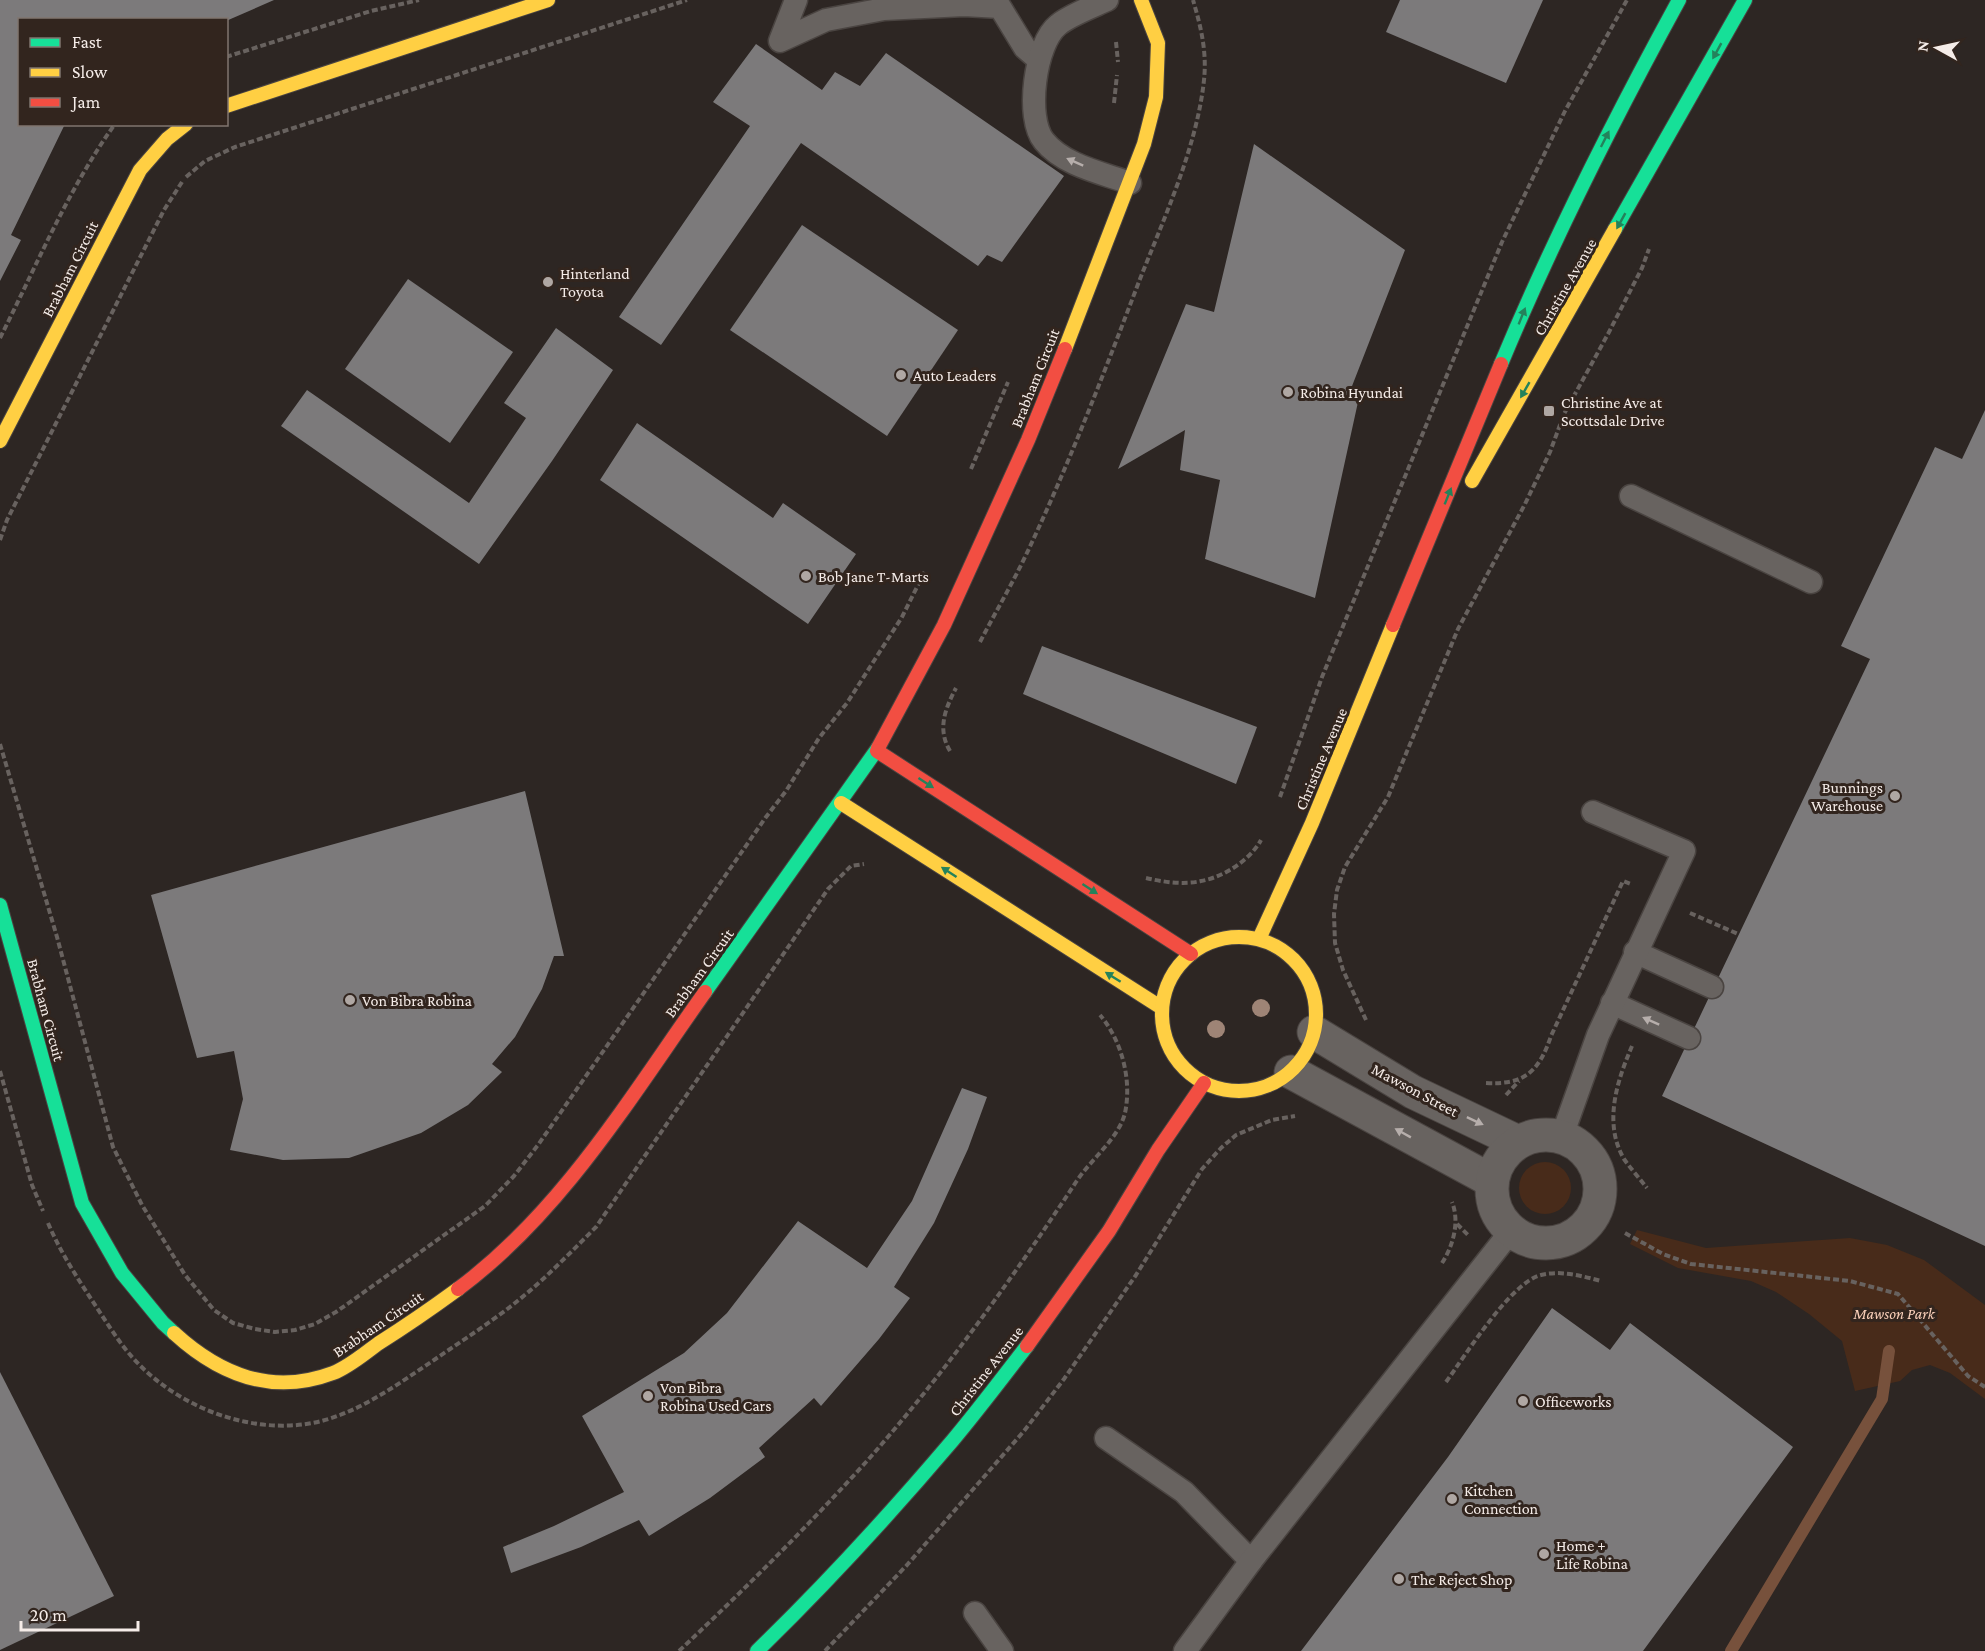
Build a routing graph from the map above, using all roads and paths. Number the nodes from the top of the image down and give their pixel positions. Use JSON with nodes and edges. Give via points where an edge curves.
{"nodes":[{"id":1,"x":418,"y":0,"type":"edge"},
{"id":2,"x":548,"y":0,"type":"edge"},
{"id":3,"x":687,"y":0,"type":"edge"},
{"id":4,"x":796,"y":0,"type":"edge"},
{"id":5,"x":1141,"y":0,"type":"edge"},
{"id":6,"x":1193,"y":0,"type":"edge"},
{"id":7,"x":1627,"y":0,"type":"edge"},
{"id":8,"x":1679,"y":0,"type":"edge"},
{"id":9,"x":1745,"y":0,"type":"edge"},
{"id":10,"x":1104,"y":1,"type":"edge"},
{"id":11,"x":228,"y":56,"type":"edge"},
{"id":12,"x":1039,"y":60,"type":"junction"},
{"id":13,"x":228,"y":105,"type":"edge"},
{"id":14,"x":1113,"y":108,"type":"dead end"},
{"id":15,"x":114,"y":126,"type":"edge"},
{"id":16,"x":183,"y":126,"type":"edge"},
{"id":17,"x":1130,"y":183,"type":"junction"},
{"id":18,"x":1653,"y":240,"type":"dead end"},
{"id":19,"x":0,"y":338,"type":"edge"},
{"id":20,"x":1011,"y":375,"type":"dead end"},
{"id":21,"x":0,"y":441,"type":"edge"},
{"id":22,"x":970,"y":471,"type":"dead end"},
{"id":23,"x":1631,"y":495,"type":"dead end"},
{"id":24,"x":1463,"y":497,"type":"dead end"},
{"id":25,"x":1452,"y":518,"type":"dead end"},
{"id":26,"x":0,"y":540,"type":"edge"},
{"id":27,"x":928,"y":565,"type":"dead end"},
{"id":28,"x":1811,"y":582,"type":"dead end"},
{"id":29,"x":1410,"y":590,"type":"junction"},
{"id":30,"x":975,"y":650,"type":"dead end"},
{"id":31,"x":959,"y":681,"type":"dead end"},
{"id":32,"x":0,"y":744,"type":"edge"},
{"id":33,"x":877,"y":751,"type":"junction"},
{"id":34,"x":952,"y":755,"type":"dead end"},
{"id":35,"x":1278,"y":801,"type":"dead end"},
{"id":36,"x":841,"y":803,"type":"junction"},
{"id":37,"x":1593,"y":812,"type":"dead end"},
{"id":38,"x":1262,"y":837,"type":"dead end"},
{"id":39,"x":870,"y":865,"type":"dead end"},
{"id":40,"x":1630,"y":884,"type":"dead end"},
{"id":41,"x":1105,"y":898,"type":"junction"},
{"id":42,"x":0,"y":905,"type":"edge"},
{"id":43,"x":1684,"y":910,"type":"dead end"},
{"id":44,"x":1738,"y":934,"type":"dead end"},
{"id":45,"x":1259,"y":939,"type":"junction"},
{"id":46,"x":1635,"y":952,"type":"junction"},
{"id":47,"x":1191,"y":954,"type":"junction"},
{"id":48,"x":1712,"y":987,"type":"dead end"},
{"id":49,"x":1612,"y":1003,"type":"junction"},
{"id":50,"x":1162,"y":1008,"type":"junction"},
{"id":51,"x":1098,"y":1012,"type":"dead end"},
{"id":52,"x":1365,"y":1016,"type":"junction"},
{"id":53,"x":1372,"y":1022,"type":"dead end"},
{"id":54,"x":1314,"y":1032,"type":"junction"},
{"id":55,"x":1689,"y":1038,"type":"dead end"},
{"id":56,"x":1634,"y":1042,"type":"dead end"},
{"id":57,"x":1350,"y":1054,"type":"junction"},
{"id":58,"x":0,"y":1071,"type":"edge"},
{"id":59,"x":1291,"y":1072,"type":"junction"},
{"id":60,"x":1520,"y":1080,"type":"junction"},
{"id":61,"x":1477,"y":1081,"type":"dead end"},
{"id":62,"x":1204,"y":1083,"type":"junction"},
{"id":63,"x":1325,"y":1091,"type":"junction"},
{"id":64,"x":1501,"y":1100,"type":"dead end"},
{"id":65,"x":1562,"y":1136,"type":"junction"},
{"id":66,"x":1518,"y":1142,"type":"junction"},
{"id":67,"x":1492,"y":1181,"type":"junction"},
{"id":68,"x":1647,"y":1188,"type":"dead end"},
{"id":69,"x":1456,"y":1223,"type":"dead end"},
{"id":70,"x":1511,"y":1231,"type":"junction"},
{"id":71,"x":1625,"y":1233,"type":"dead end"},
{"id":72,"x":1468,"y":1235,"type":"dead end"},
{"id":73,"x":1524,"y":1276,"type":"dead end"},
{"id":74,"x":1529,"y":1281,"type":"junction"},
{"id":75,"x":1601,"y":1281,"type":"dead end"},
{"id":76,"x":1446,"y":1382,"type":"dead end"},
{"id":77,"x":1985,"y":1387,"type":"edge"},
{"id":78,"x":1106,"y":1438,"type":"dead end"},
{"id":79,"x":1251,"y":1561,"type":"junction"},
{"id":80,"x":975,"y":1613,"type":"dead end"},
{"id":81,"x":679,"y":1651,"type":"edge"},
{"id":82,"x":757,"y":1651,"type":"edge"},
{"id":83,"x":825,"y":1651,"type":"edge"},
{"id":84,"x":1002,"y":1651,"type":"edge"},
{"id":85,"x":1185,"y":1651,"type":"edge"}],
"edges":[{"from":1,"to":11,"type":"path"},
{"from":2,"to":13,"type":"street"},
{"from":3,"to":26,"type":"path","via":[[235,147],[205,161],[184,179],[164,210],[6,520]]},
{"from":4,"to":12,"type":"lane","via":[[780,41],[826,20],[884,9],[1000,7],[1025,48]]},
{"from":5,"to":17,"type":"street","name":"Brabham Circuit","via":[[1158,43],[1156,97]]},
{"from":6,"to":30,"type":"path","via":[[1205,53],[1204,81],[1177,185],[1070,455],[1024,557]]},
{"from":7,"to":35,"type":"path","via":[[1565,111],[1502,242],[1322,677]]},
{"from":29,"to":8,"type":"street","name":"Christine Avenue","one_way":true,"via":[[1532,289],[1626,97]]},
{"from":9,"to":24,"type":"street","name":"Christine Avenue","one_way":true},
{"from":10,"to":12,"type":"lane","via":[[1058,25],[1047,38]]},
{"from":10,"to":14,"type":"path","via":[[1118,57]]},
{"from":17,"to":12,"type":"lane","one_way":true,"via":[[1076,163],[1042,140],[1034,94]]},
{"from":15,"to":19,"type":"path","via":[[76,187]]},
{"from":16,"to":21,"type":"street","name":"Brabham Circuit","via":[[140,170]]},
{"from":17,"to":33,"type":"street","name":"Brabham Circuit","via":[[1028,440],[944,625]]},
{"from":18,"to":52,"type":"path","via":[[1564,414],[1525,504],[1458,629],[1388,798],[1345,867],[1337,890],[1335,942],[1343,970]]},
{"from":20,"to":22,"type":"path"},
{"from":23,"to":28,"type":"lane"},
{"from":25,"to":29,"type":"street","name":"Christine Avenue"},
{"from":27,"to":32,"type":"path","via":[[902,617],[847,703],[514,1176],[484,1206],[336,1312],[295,1330],[255,1329],[233,1323],[214,1310],[185,1275],[142,1205],[113,1147]]},
{"from":29,"to":45,"type":"street","name":"Christine Avenue"},
{"from":31,"to":34,"type":"path","via":[[942,726]]},
{"from":33,"to":36,"type":"street","name":"Brabham Circuit"},
{"from":33,"to":41,"type":"street","one_way":true},
{"from":36,"to":42,"type":"street","name":"Brabham Circuit","via":[[584,1162],[538,1217],[489,1266],[420,1317],[335,1372],[304,1381],[249,1378],[193,1350],[163,1323],[122,1273],[82,1203]]},
{"from":50,"to":36,"type":"street","one_way":true},
{"from":37,"to":46,"type":"lane","via":[[1684,851]]},
{"from":38,"to":41,"type":"path","via":[[1246,858],[1202,881],[1157,881],[1123,871]]},
{"from":39,"to":58,"type":"path","via":[[851,866],[828,889],[603,1218],[580,1243],[495,1319],[389,1390],[339,1416],[316,1422],[273,1426],[205,1410],[152,1377],[133,1358],[71,1268],[52,1233],[32,1185]]},
{"from":40,"to":60,"type":"path","via":[[1623,881],[1544,1056]]},
{"from":41,"to":47,"type":"street"},
{"from":43,"to":44,"type":"path"},
{"from":45,"to":47,"type":"street","via":[[1223,938]]},
{"from":45,"to":54,"type":"street","via":[[1286,952],[1305,975],[1315,1002]]},
{"from":46,"to":48,"type":"lane"},
{"from":46,"to":49,"type":"lane"},
{"from":47,"to":50,"type":"street","via":[[1171,978]]},
{"from":55,"to":49,"type":"lane","one_way":true},
{"from":49,"to":65,"type":"lane"},
{"from":50,"to":62,"type":"street","via":[[1168,1045],[1182,1066]]},
{"from":51,"to":81,"type":"path","via":[[1119,1045],[1125,1072],[1125,1114],[1118,1130],[1087,1165],[1020,1268],[960,1348],[867,1460]]},
{"from":52,"to":53,"type":"path"},
{"from":52,"to":57,"type":"path","via":[[1366,1030]]},
{"from":54,"to":57,"type":"street","name":"Mawson Street"},
{"from":54,"to":59,"type":"street"},
{"from":56,"to":68,"type":"path","via":[[1615,1095],[1613,1121],[1624,1158]]},
{"from":57,"to":66,"type":"street","name":"Mawson Street","one_way":true,"via":[[1413,1092]]},
{"from":59,"to":62,"type":"street","via":[[1249,1091],[1233,1092]]},
{"from":59,"to":63,"type":"street"},
{"from":60,"to":61,"type":"path","via":[[1503,1084]]},
{"from":60,"to":64,"type":"path"},
{"from":62,"to":82,"type":"street","name":"Christine Avenue","via":[[1041,1329],[890,1512]]},
{"from":67,"to":63,"type":"street","one_way":true},
{"from":63,"to":83,"type":"path","via":[[1306,1113],[1272,1120],[1236,1135],[1202,1169],[1136,1275],[1024,1431],[907,1565]]},
{"from":65,"to":66,"type":"street","via":[[1532,1136]]},
{"from":65,"to":70,"type":"street","via":[[1577,1143],[1598,1170],[1599,1203],[1592,1218],[1580,1232],[1545,1244]]},
{"from":66,"to":67,"type":"street","via":[[1497,1164]]},
{"from":67,"to":70,"type":"street","via":[[1492,1200]]},
{"from":69,"to":72,"type":"path"},
{"from":70,"to":79,"type":"lane"},
{"from":71,"to":77,"type":"path","via":[[1691,1264],[1850,1281],[1898,1294],[1968,1376]]},
{"from":73,"to":74,"type":"path"},
{"from":74,"to":75,"type":"path","via":[[1539,1275],[1561,1273]]},
{"from":74,"to":76,"type":"path","via":[[1502,1306]]},
{"from":78,"to":79,"type":"lane","via":[[1184,1492]]},
{"from":79,"to":85,"type":"lane"},
{"from":80,"to":84,"type":"lane"}]}
